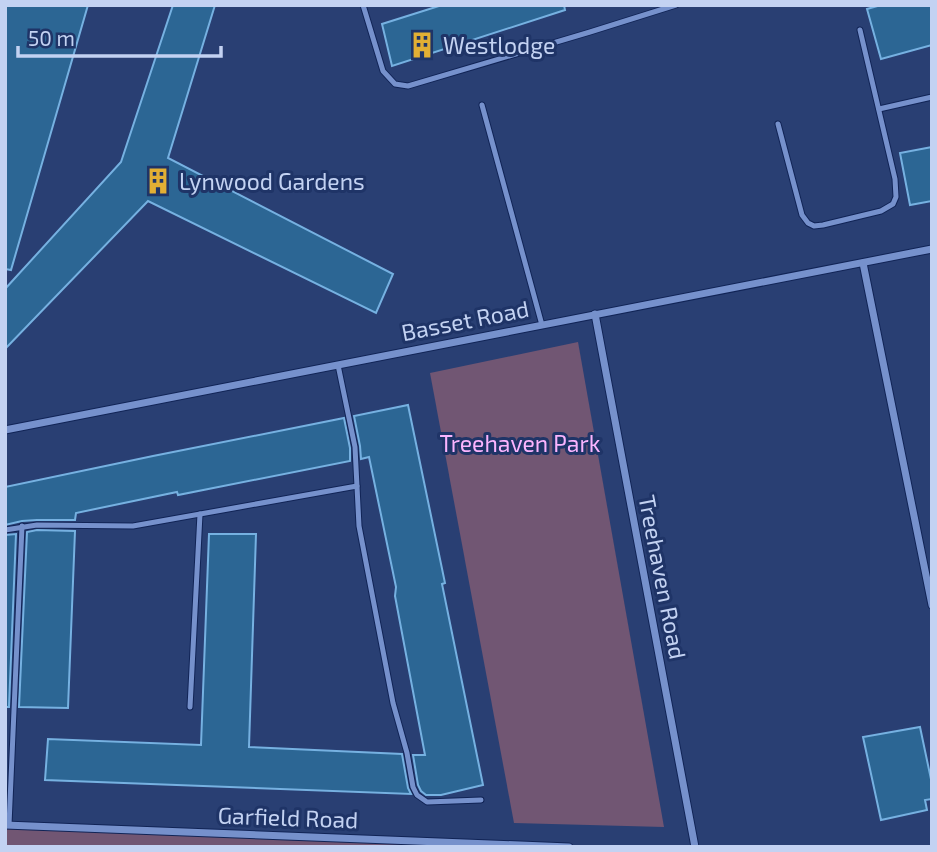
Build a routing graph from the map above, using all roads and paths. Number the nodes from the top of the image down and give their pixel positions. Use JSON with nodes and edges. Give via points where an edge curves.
{"nodes":[{"id":1,"x":363,"y":5,"type":"edge"},
{"id":2,"x":676,"y":5,"type":"edge"},
{"id":3,"x":860,"y":30,"type":"dead end"},
{"id":4,"x":932,"y":97,"type":"edge"},
{"id":5,"x":482,"y":105,"type":"dead end"},
{"id":6,"x":879,"y":109,"type":"junction"},
{"id":7,"x":778,"y":124,"type":"dead end"},
{"id":8,"x":932,"y":249,"type":"edge"},
{"id":9,"x":863,"y":263,"type":"junction"},
{"id":10,"x":594,"y":314,"type":"junction"},
{"id":11,"x":541,"y":325,"type":"junction"},
{"id":12,"x":338,"y":365,"type":"junction"},
{"id":13,"x":5,"y":430,"type":"edge"},
{"id":14,"x":357,"y":486,"type":"junction"},
{"id":15,"x":200,"y":514,"type":"junction"},
{"id":16,"x":22,"y":526,"type":"junction"},
{"id":17,"x":5,"y":530,"type":"edge"},
{"id":18,"x":932,"y":605,"type":"edge"},
{"id":19,"x":190,"y":707,"type":"dead end"},
{"id":20,"x":481,"y":800,"type":"dead end"},
{"id":21,"x":7,"y":825,"type":"edge"},
{"id":22,"x":569,"y":847,"type":"edge"},
{"id":23,"x":695,"y":847,"type":"edge"}],
"edges":[{"from":1,"to":2,"type":"lane","via":[[383,71],[395,84],[408,86]]},
{"from":3,"to":6,"type":"lane"},
{"from":4,"to":6,"type":"lane"},
{"from":5,"to":11,"type":"lane"},
{"from":6,"to":7,"type":"lane","via":[[895,179],[894,204],[824,225],[814,226],[802,215]]},
{"from":8,"to":9,"type":"street","name":"Basset Road"},
{"from":9,"to":10,"type":"street","name":"Basset Road"},
{"from":9,"to":18,"type":"street"},
{"from":10,"to":11,"type":"street","name":"Basset Road"},
{"from":10,"to":23,"type":"street","name":"Treehaven Road"},
{"from":11,"to":12,"type":"street","name":"Basset Road"},
{"from":12,"to":13,"type":"street","name":"Basset Road"},
{"from":12,"to":14,"type":"lane","via":[[355,447]]},
{"from":14,"to":15,"type":"lane"},
{"from":14,"to":20,"type":"lane","via":[[359,526],[413,787],[428,802]]},
{"from":15,"to":16,"type":"lane","via":[[122,526]]},
{"from":15,"to":19,"type":"lane"},
{"from":16,"to":17,"type":"lane"},
{"from":16,"to":21,"type":"lane"},
{"from":21,"to":22,"type":"street","name":"Garfield Road"}]}
